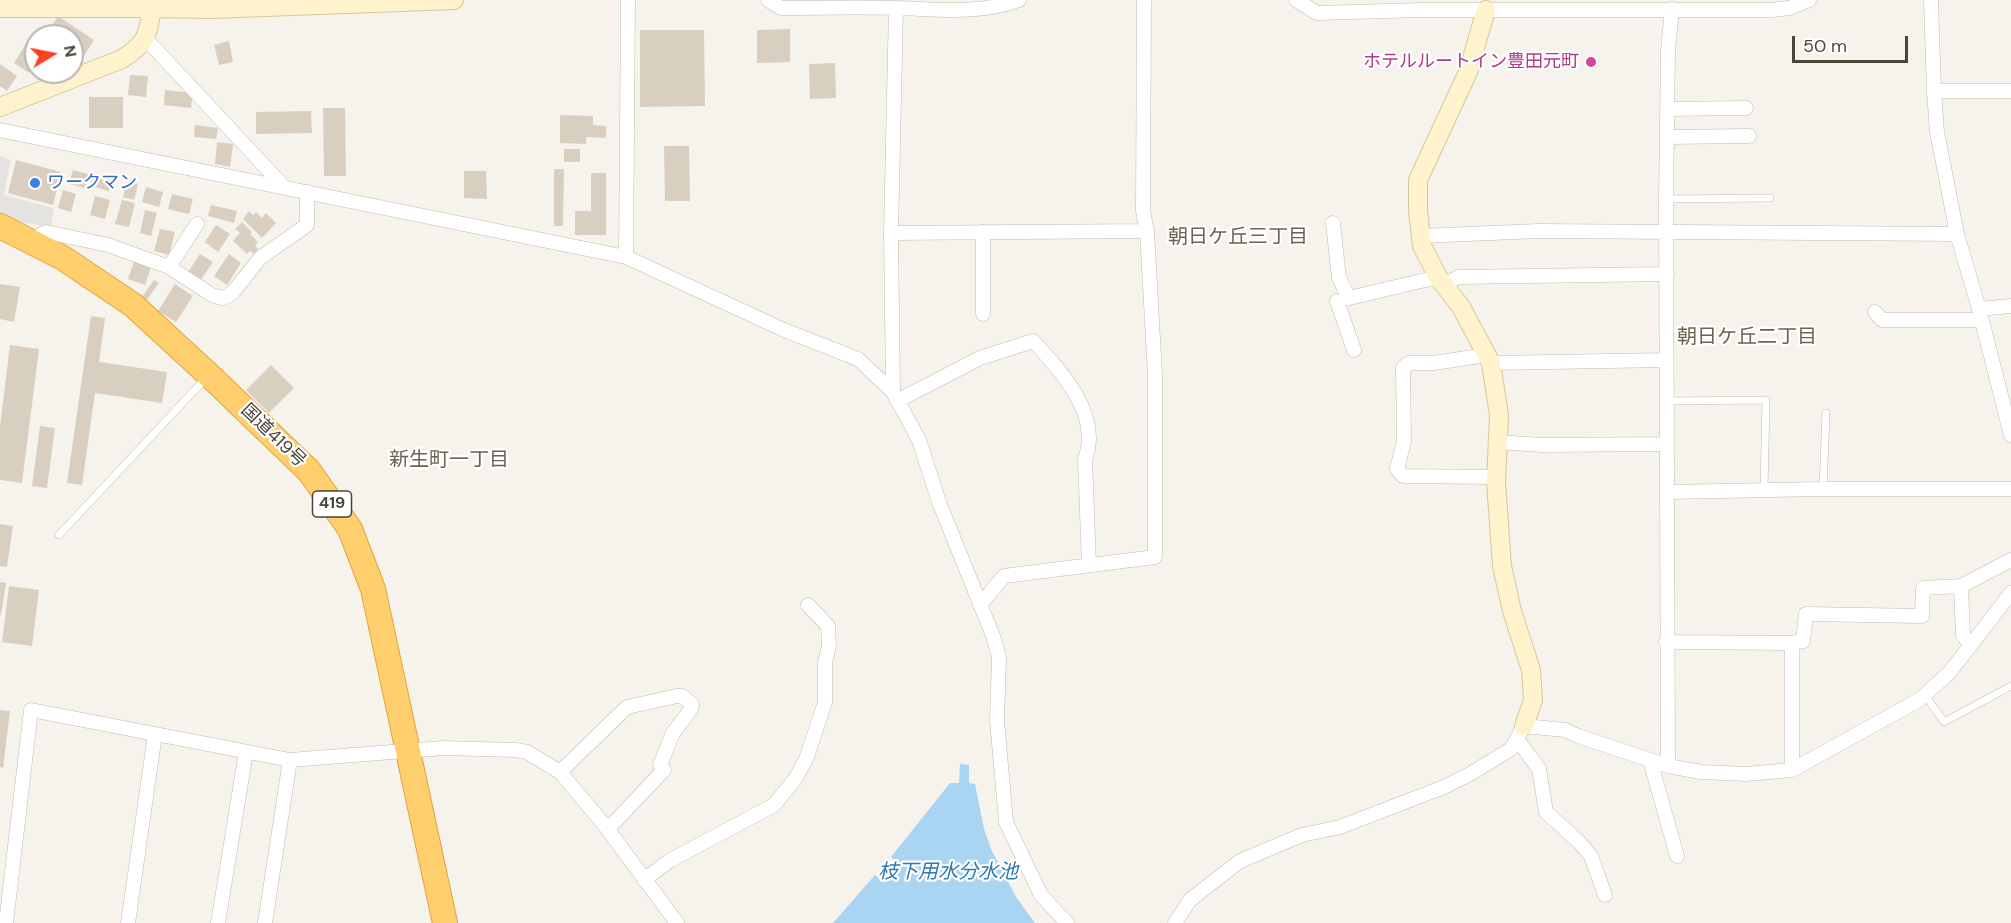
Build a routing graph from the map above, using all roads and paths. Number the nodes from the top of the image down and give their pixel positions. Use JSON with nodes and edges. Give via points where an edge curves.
{"nodes":[{"id":1,"x":454,"y":0,"type":"edge"},
{"id":2,"x":628,"y":0,"type":"edge"},
{"id":3,"x":768,"y":0,"type":"edge"},
{"id":4,"x":1019,"y":0,"type":"edge"},
{"id":5,"x":1144,"y":0,"type":"edge"},
{"id":6,"x":1296,"y":0,"type":"edge"},
{"id":7,"x":1567,"y":0,"type":"edge"},
{"id":8,"x":1809,"y":0,"type":"edge"},
{"id":9,"x":1931,"y":0,"type":"edge"},
{"id":10,"x":153,"y":4,"type":"edge"},
{"id":11,"x":0,"y":8,"type":"edge"},
{"id":12,"x":896,"y":8,"type":"junction"},
{"id":13,"x":1672,"y":9,"type":"junction"},
{"id":14,"x":1486,"y":10,"type":"junction"},
{"id":15,"x":1554,"y":10,"type":"junction"},
{"id":16,"x":146,"y":39,"type":"junction"},
{"id":17,"x":1934,"y":91,"type":"junction"},
{"id":18,"x":2011,"y":91,"type":"edge"},
{"id":19,"x":0,"y":107,"type":"edge"},
{"id":20,"x":1746,"y":108,"type":"dead end"},
{"id":21,"x":1668,"y":109,"type":"junction"},
{"id":22,"x":0,"y":130,"type":"edge"},
{"id":23,"x":1749,"y":136,"type":"dead end"},
{"id":24,"x":1668,"y":137,"type":"junction"},
{"id":25,"x":285,"y":188,"type":"junction"},
{"id":26,"x":307,"y":192,"type":"junction"},
{"id":27,"x":1770,"y":198,"type":"dead end"},
{"id":28,"x":1666,"y":199,"type":"junction"},
{"id":29,"x":1333,"y":223,"type":"dead end"},
{"id":30,"x":197,"y":224,"type":"dead end"},
{"id":31,"x":0,"y":226,"type":"edge"},
{"id":32,"x":1667,"y":230,"type":"junction"},
{"id":33,"x":1147,"y":231,"type":"junction"},
{"id":34,"x":983,"y":232,"type":"junction"},
{"id":35,"x":891,"y":233,"type":"junction"},
{"id":36,"x":1957,"y":234,"type":"junction"},
{"id":37,"x":1421,"y":236,"type":"junction"},
{"id":38,"x":29,"y":241,"type":"junction"},
{"id":39,"x":626,"y":257,"type":"junction"},
{"id":40,"x":169,"y":267,"type":"junction"},
{"id":41,"x":1667,"y":274,"type":"junction"},
{"id":42,"x":1442,"y":281,"type":"junction"},
{"id":43,"x":1338,"y":301,"type":"junction"},
{"id":44,"x":2011,"y":306,"type":"edge"},
{"id":45,"x":1875,"y":312,"type":"dead end"},
{"id":46,"x":983,"y":314,"type":"dead end"},
{"id":47,"x":1980,"y":315,"type":"junction"},
{"id":48,"x":1354,"y":350,"type":"dead end"},
{"id":49,"x":1489,"y":359,"type":"junction"},
{"id":50,"x":1667,"y":360,"type":"junction"},
{"id":51,"x":209,"y":375,"type":"junction"},
{"id":52,"x":895,"y":396,"type":"junction"},
{"id":53,"x":1667,"y":401,"type":"junction"},
{"id":54,"x":1826,"y":413,"type":"dead end"},
{"id":55,"x":2011,"y":435,"type":"edge"},
{"id":56,"x":1498,"y":442,"type":"junction"},
{"id":57,"x":1667,"y":444,"type":"junction"},
{"id":58,"x":1496,"y":477,"type":"junction"},
{"id":59,"x":1823,"y":489,"type":"junction"},
{"id":60,"x":2011,"y":489,"type":"edge"},
{"id":61,"x":1764,"y":490,"type":"junction"},
{"id":62,"x":1667,"y":492,"type":"junction"},
{"id":63,"x":59,"y":535,"type":"dead end"},
{"id":64,"x":2011,"y":560,"type":"edge"},
{"id":65,"x":1089,"y":565,"type":"junction"},
{"id":66,"x":1961,"y":586,"type":"junction"},
{"id":67,"x":2011,"y":593,"type":"edge"},
{"id":68,"x":808,"y":605,"type":"dead end"},
{"id":69,"x":980,"y":605,"type":"junction"},
{"id":70,"x":1666,"y":642,"type":"junction"},
{"id":71,"x":1792,"y":644,"type":"junction"},
{"id":72,"x":1970,"y":645,"type":"junction"},
{"id":73,"x":2011,"y":686,"type":"edge"},
{"id":74,"x":1925,"y":695,"type":"junction"},
{"id":75,"x":1520,"y":732,"type":"junction"},
{"id":76,"x":155,"y":734,"type":"junction"},
{"id":77,"x":409,"y":750,"type":"junction"},
{"id":78,"x":246,"y":752,"type":"junction"},
{"id":79,"x":290,"y":760,"type":"junction"},
{"id":80,"x":1650,"y":760,"type":"junction"},
{"id":81,"x":1668,"y":766,"type":"junction"},
{"id":82,"x":1792,"y":770,"type":"junction"},
{"id":83,"x":560,"y":772,"type":"junction"},
{"id":84,"x":608,"y":829,"type":"junction"},
{"id":85,"x":1677,"y":856,"type":"dead end"},
{"id":86,"x":644,"y":880,"type":"junction"},
{"id":87,"x":1605,"y":895,"type":"dead end"},
{"id":88,"x":6,"y":923,"type":"edge"},
{"id":89,"x":128,"y":923,"type":"edge"},
{"id":90,"x":218,"y":923,"type":"edge"},
{"id":91,"x":265,"y":923,"type":"edge"},
{"id":92,"x":444,"y":923,"type":"edge"},
{"id":93,"x":677,"y":923,"type":"edge"},
{"id":94,"x":1067,"y":923,"type":"edge"},
{"id":95,"x":1175,"y":923,"type":"edge"}],
"edges":[{"from":1,"to":10,"type":"street","via":[[211,9]]},
{"from":2,"to":39,"type":"street"},
{"from":3,"to":12,"type":"street","via":[[781,8]]},
{"from":4,"to":12,"type":"street","via":[[962,11]]},
{"from":5,"to":33,"type":"street","via":[[1143,210]]},
{"from":6,"to":14,"type":"street","via":[[1317,13]]},
{"from":7,"to":15,"type":"street"},
{"from":8,"to":13,"type":"street","via":[[1772,10]]},
{"from":9,"to":17,"type":"street"},
{"from":10,"to":11,"type":"street"},
{"from":10,"to":16,"type":"street"},
{"from":12,"to":35,"type":"street"},
{"from":13,"to":15,"type":"street"},
{"from":13,"to":21,"type":"street"},
{"from":14,"to":15,"type":"street"},
{"from":14,"to":37,"type":"street","via":[[1468,72],[1418,180]]},
{"from":16,"to":19,"type":"street","via":[[122,59]]},
{"from":16,"to":25,"type":"street"},
{"from":17,"to":18,"type":"street"},
{"from":17,"to":36,"type":"street","via":[[1937,132]]},
{"from":20,"to":21,"type":"street"},
{"from":21,"to":24,"type":"street"},
{"from":22,"to":25,"type":"street"},
{"from":23,"to":24,"type":"street"},
{"from":24,"to":28,"type":"street"},
{"from":25,"to":26,"type":"street"},
{"from":26,"to":39,"type":"street"},
{"from":26,"to":40,"type":"street","via":[[307,225],[260,258],[228,297],[212,295]]},
{"from":27,"to":28,"type":"lane"},
{"from":28,"to":32,"type":"street"},
{"from":29,"to":43,"type":"street"},
{"from":30,"to":40,"type":"street"},
{"from":31,"to":38,"type":"highway","name":"国道419号","number":"419"},
{"from":32,"to":36,"type":"street"},
{"from":32,"to":37,"type":"street"},
{"from":32,"to":41,"type":"street"},
{"from":33,"to":34,"type":"street"},
{"from":33,"to":65,"type":"street","via":[[1155,375],[1155,557]]},
{"from":34,"to":35,"type":"street"},
{"from":34,"to":46,"type":"street"},
{"from":35,"to":52,"type":"street"},
{"from":36,"to":47,"type":"street"},
{"from":37,"to":42,"type":"street","via":[[1422,246]]},
{"from":38,"to":40,"type":"street","via":[[46,232],[108,244]]},
{"from":38,"to":51,"type":"highway","name":"国道419号","number":"419","via":[[63,258],[133,305]]},
{"from":39,"to":52,"type":"street","via":[[784,330],[858,359]]},
{"from":41,"to":42,"type":"street","via":[[1458,277]]},
{"from":41,"to":50,"type":"street"},
{"from":42,"to":43,"type":"street"},
{"from":42,"to":49,"type":"street"},
{"from":43,"to":48,"type":"street"},
{"from":44,"to":47,"type":"street"},
{"from":45,"to":47,"type":"street","via":[[1882,320]]},
{"from":47,"to":55,"type":"street"},
{"from":49,"to":50,"type":"street"},
{"from":49,"to":56,"type":"street","via":[[1499,415]]},
{"from":49,"to":58,"type":"street","via":[[1409,363],[1403,368],[1404,441],[1397,469],[1403,476]]},
{"from":50,"to":53,"type":"street"},
{"from":51,"to":63,"type":"lane"},
{"from":51,"to":77,"type":"highway","name":"国道419号","number":"419","via":[[309,471],[350,529],[373,589]]},
{"from":52,"to":65,"type":"street","via":[[980,358],[1033,341],[1058,368],[1086,414],[1090,447],[1085,459]]},
{"from":52,"to":69,"type":"street","via":[[919,440]]},
{"from":53,"to":57,"type":"street"},
{"from":53,"to":61,"type":"lane","via":[[1766,400]]},
{"from":54,"to":59,"type":"lane"},
{"from":56,"to":57,"type":"street"},
{"from":56,"to":58,"type":"street"},
{"from":57,"to":62,"type":"street"},
{"from":58,"to":75,"type":"street","via":[[1502,566],[1531,670],[1533,700]]},
{"from":59,"to":60,"type":"street"},
{"from":59,"to":61,"type":"street"},
{"from":61,"to":62,"type":"street"},
{"from":62,"to":70,"type":"street"},
{"from":64,"to":66,"type":"street"},
{"from":65,"to":69,"type":"street","via":[[1004,576]]},
{"from":66,"to":71,"type":"street","via":[[1923,588],[1922,616],[1806,614],[1803,641]]},
{"from":66,"to":72,"type":"street","via":[[1963,635]]},
{"from":67,"to":72,"type":"street"},
{"from":68,"to":86,"type":"street","via":[[828,626],[825,702],[807,757],[795,779],[774,805],[669,861]]},
{"from":69,"to":94,"type":"street","via":[[999,657],[997,720],[1006,822],[1041,895]]},
{"from":70,"to":71,"type":"street"},
{"from":70,"to":81,"type":"street"},
{"from":71,"to":82,"type":"street"},
{"from":72,"to":74,"type":"street","via":[[1949,673]]},
{"from":73,"to":74,"type":"lane","via":[[1944,722]]},
{"from":74,"to":82,"type":"street"},
{"from":75,"to":80,"type":"street","via":[[1565,730]]},
{"from":75,"to":87,"type":"street","via":[[1539,769],[1546,812],[1591,855]]},
{"from":75,"to":95,"type":"street","via":[[1511,749],[1444,786],[1340,827],[1302,835],[1240,861],[1190,900]]},
{"from":76,"to":78,"type":"street"},
{"from":76,"to":88,"type":"street","via":[[31,710]]},
{"from":76,"to":89,"type":"street"},
{"from":77,"to":79,"type":"street"},
{"from":77,"to":83,"type":"street","via":[[516,750],[528,752]]},
{"from":77,"to":92,"type":"highway","name":"国道419号","number":"419"},
{"from":78,"to":79,"type":"street"},
{"from":78,"to":90,"type":"street"},
{"from":79,"to":91,"type":"street"},
{"from":80,"to":81,"type":"street"},
{"from":80,"to":85,"type":"street"},
{"from":81,"to":82,"type":"street","via":[[1746,774]]},
{"from":83,"to":84,"type":"street"},
{"from":83,"to":84,"type":"street","via":[[627,707],[677,696],[692,704],[673,733],[660,765],[664,770]]},
{"from":84,"to":86,"type":"street"},
{"from":86,"to":93,"type":"street"}]}
